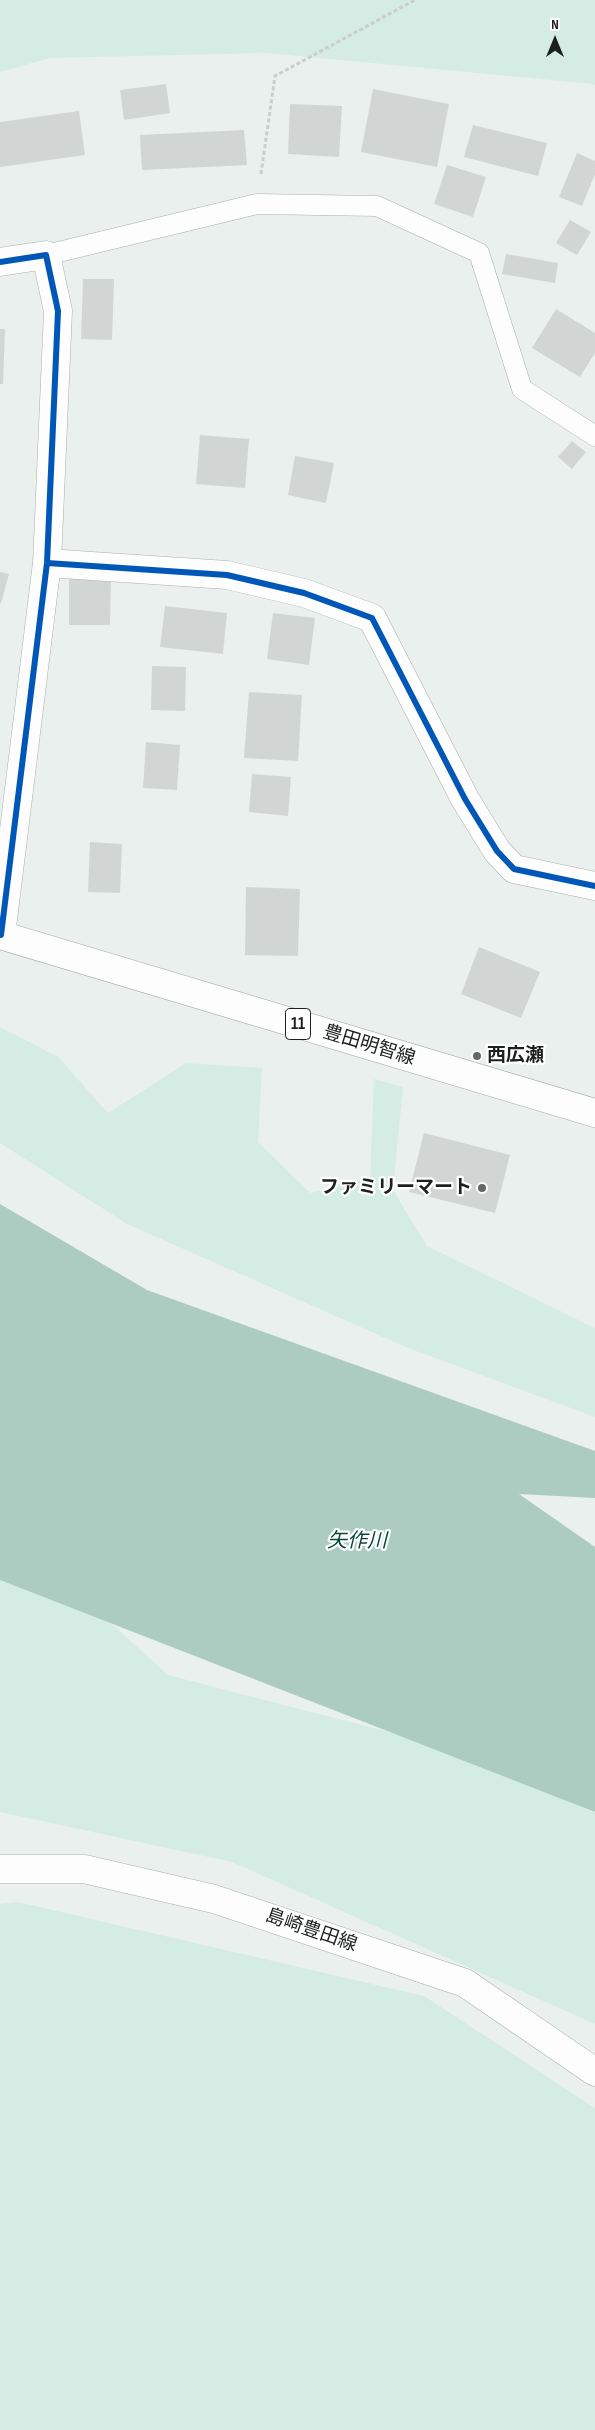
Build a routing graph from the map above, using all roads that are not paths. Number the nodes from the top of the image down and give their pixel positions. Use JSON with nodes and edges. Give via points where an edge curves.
{"nodes":[{"id":1,"x":46,"y":255,"type":"junction"},
{"id":2,"x":0,"y":262,"type":"edge"},
{"id":3,"x":595,"y":436,"type":"edge"},
{"id":4,"x":47,"y":563,"type":"junction"},
{"id":5,"x":595,"y":886,"type":"edge"},
{"id":6,"x":0,"y":935,"type":"edge"},
{"id":7,"x":595,"y":1113,"type":"edge"},
{"id":8,"x":0,"y":1869,"type":"edge"},
{"id":9,"x":595,"y":2072,"type":"edge"}],
"edges":[{"from":1,"to":2,"type":"street"},
{"from":1,"to":3,"type":"lane","via":[[257,204],[377,206],[479,253],[522,389]]},
{"from":1,"to":4,"type":"street","via":[[58,311]]},
{"from":4,"to":5,"type":"street","via":[[227,575],[304,593],[372,618],[465,798],[497,851],[514,869]]},
{"from":4,"to":6,"type":"street"},
{"from":6,"to":7,"type":"street","name":"豊田明智線","number":"11"},
{"from":8,"to":9,"type":"street","name":"島崎豊田線","via":[[84,1869],[214,1899],[466,1983]]}]}
